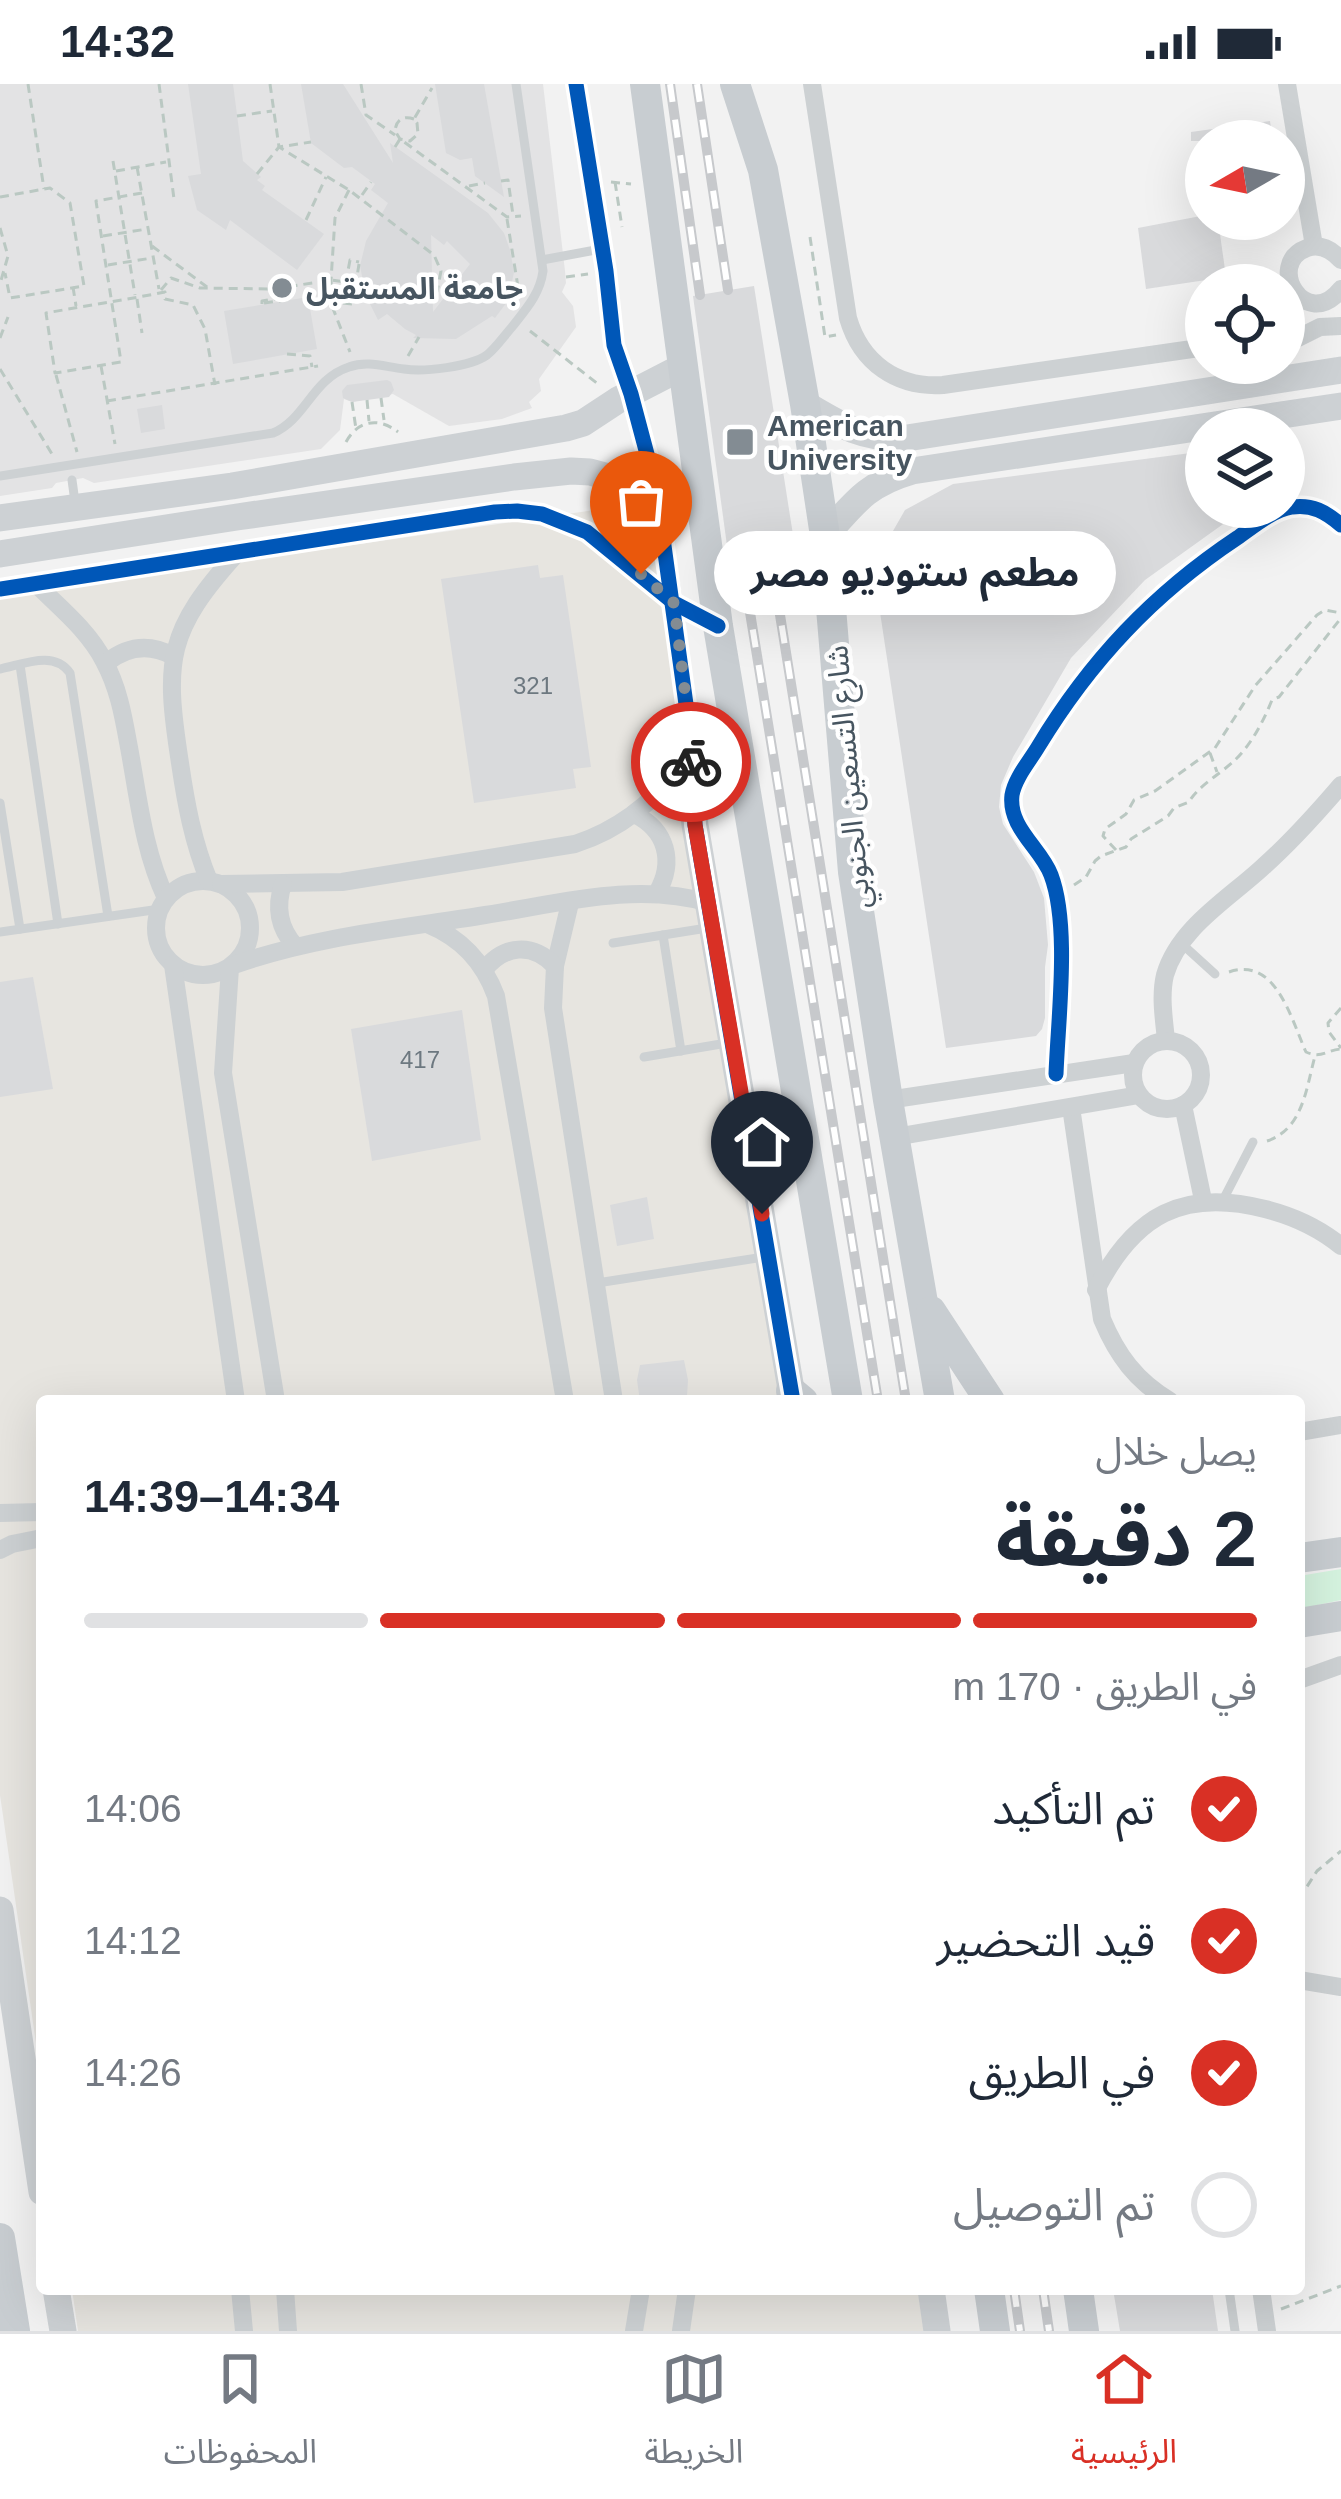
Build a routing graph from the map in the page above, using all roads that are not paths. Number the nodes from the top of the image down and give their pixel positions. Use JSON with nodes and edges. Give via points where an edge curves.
{"nodes":[{"id":1,"x":516,"y":84,"type":"edge"},
{"id":2,"x":576,"y":84,"type":"edge"},
{"id":3,"x":645,"y":84,"type":"edge"},
{"id":4,"x":735,"y":84,"type":"edge"},
{"id":5,"x":812,"y":84,"type":"edge"},
{"id":6,"x":1287,"y":84,"type":"edge"},
{"id":7,"x":1314,"y":246,"type":"junction"},
{"id":8,"x":601,"y":249,"type":"junction"},
{"id":9,"x":542,"y":260,"type":"junction"},
{"id":10,"x":1341,"y":260,"type":"edge"},
{"id":11,"x":1290,"y":264,"type":"edge"},
{"id":12,"x":1338,"y":293,"type":"edge"},
{"id":13,"x":1307,"y":302,"type":"joint"},
{"id":14,"x":1340,"y":326,"type":"edge"},
{"id":15,"x":1311,"y":330,"type":"junction"},
{"id":16,"x":1305,"y":333,"type":"edge"},
{"id":17,"x":1185,"y":350,"type":"edge"},
{"id":18,"x":682,"y":367,"type":"junction"},
{"id":19,"x":1341,"y":370,"type":"edge"},
{"id":20,"x":1222,"y":384,"type":"edge"},
{"id":21,"x":1218,"y":389,"type":"junction"},
{"id":22,"x":631,"y":394,"type":"junction"},
{"id":23,"x":806,"y":404,"type":"junction"},
{"id":24,"x":1341,"y":406,"type":"edge"},
{"id":25,"x":583,"y":423,"type":"junction"},
{"id":26,"x":893,"y":438,"type":"junction"},
{"id":27,"x":590,"y":472,"type":"junction"},
{"id":28,"x":902,"y":474,"type":"junction"},
{"id":29,"x":71,"y":475,"type":"junction"},
{"id":30,"x":0,"y":476,"type":"edge"},
{"id":31,"x":656,"y":488,"type":"junction"},
{"id":32,"x":700,"y":494,"type":"junction"},
{"id":33,"x":0,"y":518,"type":"edge"},
{"id":34,"x":1341,"y":525,"type":"edge"},
{"id":35,"x":825,"y":536,"type":"junction"},
{"id":36,"x":238,"y":551,"type":"junction"},
{"id":37,"x":0,"y":554,"type":"edge"},
{"id":38,"x":35,"y":584,"type":"junction"},
{"id":39,"x":0,"y":589,"type":"edge"},
{"id":40,"x":674,"y":603,"type":"junction"},
{"id":41,"x":718,"y":626,"type":"junction"},
{"id":42,"x":173,"y":656,"type":"junction"},
{"id":43,"x":106,"y":663,"type":"junction"},
{"id":44,"x":20,"y":665,"type":"junction"},
{"id":45,"x":0,"y":669,"type":"edge"},
{"id":46,"x":692,"y":752,"type":"junction"},
{"id":47,"x":1341,"y":784,"type":"edge"},
{"id":48,"x":0,"y":803,"type":"edge"},
{"id":49,"x":634,"y":814,"type":"junction"},
{"id":50,"x":215,"y":882,"type":"junction"},
{"id":51,"x":283,"y":884,"type":"junction"},
{"id":52,"x":657,"y":893,"type":"junction"},
{"id":53,"x":570,"y":903,"type":"junction"},
{"id":54,"x":163,"y":904,"type":"junction"},
{"id":55,"x":711,"y":915,"type":"junction"},
{"id":56,"x":108,"y":916,"type":"junction"},
{"id":57,"x":58,"y":924,"type":"junction"},
{"id":58,"x":427,"y":924,"type":"junction"},
{"id":59,"x":20,"y":929,"type":"junction"},
{"id":60,"x":0,"y":932,"type":"edge"},
{"id":61,"x":663,"y":935,"type":"junction"},
{"id":62,"x":613,"y":943,"type":"dead end"},
{"id":63,"x":1181,"y":944,"type":"junction"},
{"id":64,"x":296,"y":946,"type":"junction"},
{"id":65,"x":173,"y":965,"type":"junction"},
{"id":66,"x":232,"y":966,"type":"junction"},
{"id":67,"x":555,"y":966,"type":"junction"},
{"id":68,"x":484,"y":970,"type":"junction"},
{"id":69,"x":1215,"y":974,"type":"road end"},
{"id":70,"x":1166,"y":1040,"type":"junction"},
{"id":71,"x":733,"y":1042,"type":"junction"},
{"id":72,"x":680,"y":1051,"type":"junction"},
{"id":73,"x":644,"y":1057,"type":"dead end"},
{"id":74,"x":1134,"y":1064,"type":"junction"},
{"id":75,"x":1057,"y":1075,"type":"junction"},
{"id":76,"x":1010,"y":1082,"type":"junction"},
{"id":77,"x":1139,"y":1095,"type":"junction"},
{"id":78,"x":888,"y":1100,"type":"junction"},
{"id":79,"x":1183,"y":1105,"type":"junction"},
{"id":80,"x":1070,"y":1106,"type":"junction"},
{"id":81,"x":1016,"y":1115,"type":"junction"},
{"id":82,"x":895,"y":1137,"type":"junction"},
{"id":83,"x":1253,"y":1142,"type":"road end"},
{"id":84,"x":1213,"y":1201,"type":"junction"},
{"id":85,"x":1341,"y":1246,"type":"edge"},
{"id":86,"x":770,"y":1256,"type":"junction"},
{"id":87,"x":596,"y":1283,"type":"junction"},
{"id":88,"x":1096,"y":1290,"type":"junction"},
{"id":89,"x":923,"y":1300,"type":"junction"},
{"id":90,"x":235,"y":1395,"type":"edge"},
{"id":91,"x":275,"y":1395,"type":"edge"},
{"id":92,"x":564,"y":1395,"type":"edge"},
{"id":93,"x":613,"y":1395,"type":"edge"},
{"id":94,"x":795,"y":1395,"type":"edge"},
{"id":95,"x":847,"y":1395,"type":"edge"},
{"id":96,"x":939,"y":1395,"type":"edge"},
{"id":97,"x":986,"y":1395,"type":"edge"},
{"id":98,"x":1160,"y":1395,"type":"edge"},
{"id":99,"x":1341,"y":1425,"type":"edge"},
{"id":100,"x":1305,"y":1431,"type":"edge"},
{"id":101,"x":36,"y":1512,"type":"edge"},
{"id":102,"x":0,"y":1513,"type":"edge"},
{"id":103,"x":36,"y":1539,"type":"edge"},
{"id":104,"x":0,"y":1550,"type":"edge"},
{"id":105,"x":1341,"y":1552,"type":"edge"},
{"id":106,"x":1305,"y":1557,"type":"edge"},
{"id":107,"x":1341,"y":1616,"type":"edge"},
{"id":108,"x":1305,"y":1622,"type":"edge"},
{"id":109,"x":1341,"y":1665,"type":"edge"},
{"id":110,"x":1305,"y":1678,"type":"edge"},
{"id":111,"x":0,"y":1910,"type":"edge"},
{"id":112,"x":1305,"y":1981,"type":"edge"},
{"id":113,"x":1341,"y":1987,"type":"edge"},
{"id":114,"x":36,"y":2152,"type":"edge"},
{"id":115,"x":0,"y":2238,"type":"edge"},
{"id":116,"x":57,"y":2295,"type":"edge"},
{"id":117,"x":240,"y":2295,"type":"edge"},
{"id":118,"x":286,"y":2295,"type":"edge"},
{"id":119,"x":640,"y":2295,"type":"edge"},
{"id":120,"x":686,"y":2295,"type":"edge"},
{"id":121,"x":932,"y":2295,"type":"edge"},
{"id":122,"x":990,"y":2295,"type":"edge"},
{"id":123,"x":1079,"y":2295,"type":"edge"},
{"id":124,"x":1230,"y":2295,"type":"edge"},
{"id":125,"x":14,"y":2331,"type":"edge"},
{"id":126,"x":63,"y":2331,"type":"edge"},
{"id":127,"x":244,"y":2331,"type":"edge"},
{"id":128,"x":289,"y":2331,"type":"edge"},
{"id":129,"x":634,"y":2331,"type":"edge"},
{"id":130,"x":681,"y":2331,"type":"edge"},
{"id":131,"x":937,"y":2331,"type":"edge"},
{"id":132,"x":995,"y":2331,"type":"edge"},
{"id":133,"x":1084,"y":2331,"type":"edge"},
{"id":134,"x":1235,"y":2331,"type":"edge"}],
"edges":[{"from":1,"to":9,"type":"lane"},
{"from":2,"to":8,"type":"street"},
{"from":3,"to":18,"type":"main road"},
{"from":4,"to":23,"type":"main road","name":"شارع التسعين الجنوبي","via":[[764,170]]},
{"from":5,"to":17,"type":"street","via":[[848,318],[858,345],[889,374],[943,385]]},
{"from":6,"to":7,"type":"street"},
{"from":7,"to":10,"type":"street"},
{"from":7,"to":11,"type":"street"},
{"from":8,"to":9,"type":"lane"},
{"from":8,"to":22,"type":"street","via":[[614,346]]},
{"from":9,"to":29,"type":"lane","via":[[533,301],[472,362],[418,370],[352,366],[323,380],[280,431],[117,458]]},
{"from":12,"to":13,"type":"street"},
{"from":12,"to":14,"type":"street"},
{"from":13,"to":15,"type":"street"},
{"from":14,"to":15,"type":"street"},
{"from":15,"to":16,"type":"street"},
{"from":18,"to":22,"type":"street"},
{"from":18,"to":32,"type":"main road"},
{"from":19,"to":21,"type":"street"},
{"from":20,"to":21,"type":"street"},
{"from":21,"to":26,"type":"street"},
{"from":22,"to":25,"type":"street"},
{"from":22,"to":31,"type":"street"},
{"from":23,"to":26,"type":"street","via":[[857,433]]},
{"from":23,"to":35,"type":"main road","name":"شارع التسعين الجنوبي"},
{"from":24,"to":28,"type":"street"},
{"from":25,"to":27,"type":"street","via":[[595,446]]},
{"from":25,"to":29,"type":"street","via":[[232,486]]},
{"from":26,"to":28,"type":"street"},
{"from":27,"to":31,"type":"street"},
{"from":27,"to":37,"type":"street"},
{"from":28,"to":35,"type":"street","via":[[866,491]]},
{"from":29,"to":30,"type":"lane"},
{"from":29,"to":33,"type":"street"},
{"from":31,"to":32,"type":"street"},
{"from":31,"to":40,"type":"street"},
{"from":32,"to":41,"type":"main road"},
{"from":34,"to":75,"type":"street","via":[[1309,506],[1288,508],[1194,567],[1125,629],[1066,700],[1018,780],[1014,815],[1058,897]]},
{"from":35,"to":78,"type":"main road","name":"شارع التسعين الجنوبي","via":[[851,849]]},
{"from":36,"to":38,"type":"street"},
{"from":36,"to":40,"type":"street","via":[[518,511],[587,532]]},
{"from":36,"to":42,"type":"street","via":[[196,603]]},
{"from":38,"to":39,"type":"street"},
{"from":38,"to":43,"type":"street"},
{"from":40,"to":41,"type":"street"},
{"from":40,"to":46,"type":"street"},
{"from":41,"to":95,"type":"main road"},
{"from":42,"to":43,"type":"street","via":[[138,647]]},
{"from":42,"to":50,"type":"street","via":[[171,702],[188,811]]},
{"from":43,"to":54,"type":"street"},
{"from":44,"to":45,"type":"lane"},
{"from":44,"to":56,"type":"lane","via":[[58,660],[70,673]]},
{"from":44,"to":57,"type":"lane"},
{"from":46,"to":49,"type":"street"},
{"from":46,"to":55,"type":"street","via":[[693,813]]},
{"from":47,"to":63,"type":"street"},
{"from":48,"to":59,"type":"lane"},
{"from":49,"to":51,"type":"street","via":[[575,844],[342,882]]},
{"from":49,"to":52,"type":"street","via":[[667,853]]},
{"from":50,"to":51,"type":"street"},
{"from":50,"to":54,"type":"street","via":[[185,884]]},
{"from":50,"to":66,"type":"street","via":[[241,898],[250,921],[248,945]]},
{"from":51,"to":64,"type":"street","via":[[279,912]]},
{"from":52,"to":53,"type":"street"},
{"from":52,"to":55,"type":"street"},
{"from":53,"to":58,"type":"street"},
{"from":53,"to":67,"type":"street"},
{"from":54,"to":56,"type":"lane"},
{"from":54,"to":65,"type":"street","via":[[159,945]]},
{"from":55,"to":61,"type":"lane"},
{"from":55,"to":71,"type":"street"},
{"from":56,"to":57,"type":"lane"},
{"from":57,"to":59,"type":"lane"},
{"from":58,"to":64,"type":"street"},
{"from":58,"to":68,"type":"street","via":[[454,937]]},
{"from":59,"to":60,"type":"lane"},
{"from":61,"to":62,"type":"lane"},
{"from":61,"to":72,"type":"lane"},
{"from":63,"to":69,"type":"lane"},
{"from":63,"to":70,"type":"street","via":[[1165,977]]},
{"from":64,"to":66,"type":"street"},
{"from":65,"to":66,"type":"street","via":[[207,976]]},
{"from":65,"to":90,"type":"street"},
{"from":66,"to":91,"type":"street","via":[[224,1072]]},
{"from":67,"to":68,"type":"street","via":[[519,948]]},
{"from":67,"to":87,"type":"street","via":[[553,1009]]},
{"from":68,"to":92,"type":"street","via":[[498,1006]]},
{"from":70,"to":74,"type":"street","via":[[1146,1047]]},
{"from":70,"to":79,"type":"street","via":[[1187,1047],[1200,1066],[1198,1089]]},
{"from":71,"to":72,"type":"lane"},
{"from":71,"to":86,"type":"street"},
{"from":72,"to":73,"type":"lane"},
{"from":74,"to":75,"type":"street"},
{"from":74,"to":77,"type":"street"},
{"from":75,"to":76,"type":"street"},
{"from":76,"to":78,"type":"street"},
{"from":76,"to":81,"type":"street"},
{"from":77,"to":79,"type":"street","via":[[1154,1107]]},
{"from":77,"to":80,"type":"street"},
{"from":78,"to":82,"type":"main road","name":"شارع التسعين الجنوبي"},
{"from":79,"to":84,"type":"street"},
{"from":80,"to":81,"type":"street"},
{"from":80,"to":88,"type":"street"},
{"from":81,"to":82,"type":"street"},
{"from":82,"to":89,"type":"main road","name":"شارع التسعين الجنوبي"},
{"from":83,"to":84,"type":"lane"},
{"from":84,"to":85,"type":"street","via":[[1281,1213]]},
{"from":84,"to":88,"type":"street","via":[[1150,1222],[1127,1241]]},
{"from":86,"to":87,"type":"lane"},
{"from":86,"to":94,"type":"street"},
{"from":87,"to":93,"type":"street"},
{"from":88,"to":98,"type":"street","via":[[1113,1346]]},
{"from":89,"to":96,"type":"main road","name":"شارع التسعين الجنوبي"},
{"from":89,"to":97,"type":"main road"},
{"from":99,"to":100,"type":"street"},
{"from":101,"to":102,"type":"street"},
{"from":103,"to":104,"type":"street"},
{"from":105,"to":106,"type":"main road"},
{"from":107,"to":108,"type":"main road"},
{"from":109,"to":110,"type":"street"},
{"from":111,"to":114,"type":"street"},
{"from":112,"to":113,"type":"street"},
{"from":115,"to":125,"type":"main road"},
{"from":116,"to":126,"type":"street"},
{"from":117,"to":127,"type":"street"},
{"from":118,"to":128,"type":"street"},
{"from":119,"to":129,"type":"street"},
{"from":120,"to":130,"type":"street"},
{"from":121,"to":131,"type":"street"},
{"from":122,"to":132,"type":"main road"},
{"from":123,"to":133,"type":"main road"},
{"from":124,"to":134,"type":"lane"}]}
